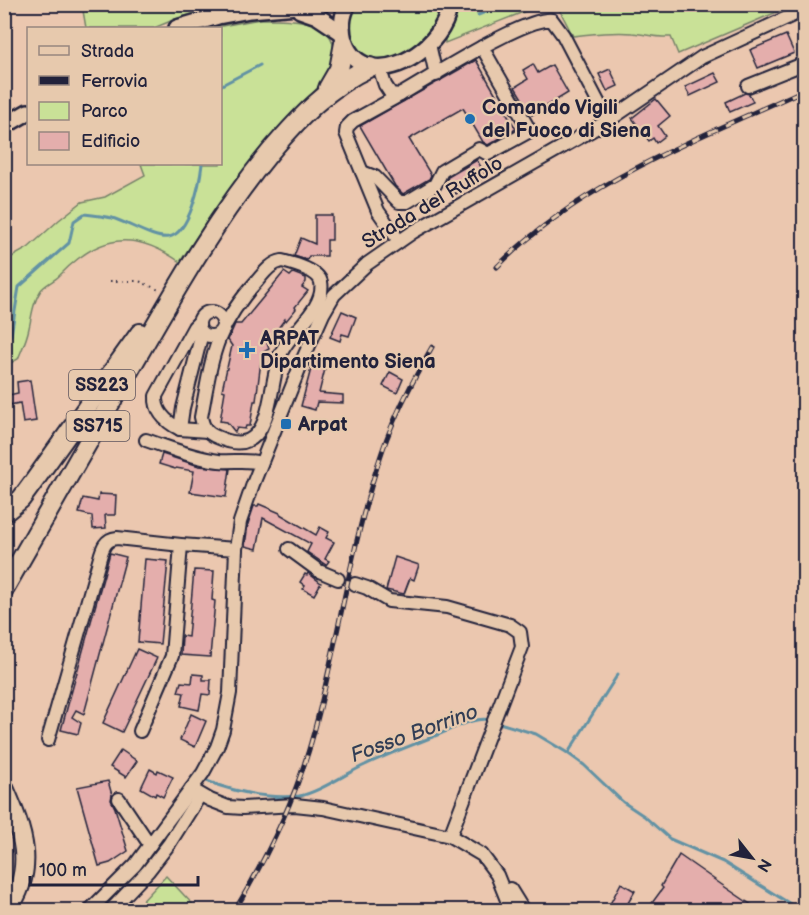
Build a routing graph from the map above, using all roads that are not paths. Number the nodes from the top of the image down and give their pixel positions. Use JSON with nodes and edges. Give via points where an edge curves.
{"nodes":[{"id":1,"x":321,"y":4,"type":"edge"},
{"id":2,"x":348,"y":4,"type":"edge"},
{"id":3,"x":450,"y":6,"type":"edge"},
{"id":4,"x":285,"y":7,"type":"junction"},
{"id":5,"x":804,"y":10,"type":"edge"},
{"id":6,"x":181,"y":27,"type":"edge"},
{"id":7,"x":343,"y":38,"type":"junction"},
{"id":8,"x":429,"y":44,"type":"junction"},
{"id":9,"x":482,"y":47,"type":"junction"},
{"id":10,"x":804,"y":61,"type":"edge"},
{"id":11,"x":375,"y":67,"type":"junction"},
{"id":12,"x":436,"y":75,"type":"junction"},
{"id":13,"x":748,"y":86,"type":"dead end"},
{"id":14,"x":400,"y":94,"type":"junction"},
{"id":15,"x":321,"y":97,"type":"junction"},
{"id":16,"x":27,"y":113,"type":"edge"},
{"id":17,"x":608,"y":121,"type":"junction"},
{"id":18,"x":4,"y":126,"type":"edge"},
{"id":19,"x":362,"y":172,"type":"junction"},
{"id":20,"x":399,"y":241,"type":"junction"},
{"id":21,"x":185,"y":273,"type":"junction"},
{"id":22,"x":201,"y":327,"type":"junction"},
{"id":23,"x":222,"y":329,"type":"junction"},
{"id":24,"x":281,"y":352,"type":"junction"},
{"id":25,"x":303,"y":359,"type":"junction"},
{"id":26,"x":180,"y":429,"type":"junction"},
{"id":27,"x":207,"y":431,"type":"junction"},
{"id":28,"x":146,"y":440,"type":"dead end"},
{"id":29,"x":261,"y":463,"type":"junction"},
{"id":30,"x":4,"y":513,"type":"edge"},
{"id":31,"x":181,"y":545,"type":"junction"},
{"id":32,"x":236,"y":549,"type":"junction"},
{"id":33,"x":289,"y":549,"type":"dead end"},
{"id":34,"x":338,"y":579,"type":"dead end"},
{"id":35,"x":355,"y":584,"type":"dead end"},
{"id":36,"x":6,"y":588,"type":"edge"},
{"id":37,"x":140,"y":731,"type":"dead end"},
{"id":38,"x":48,"y":740,"type":"dead end"},
{"id":39,"x":4,"y":788,"type":"edge"},
{"id":40,"x":196,"y":792,"type":"junction"},
{"id":41,"x":119,"y":799,"type":"dead end"},
{"id":42,"x":450,"y":836,"type":"junction"},
{"id":43,"x":150,"y":845,"type":"junction"},
{"id":44,"x":497,"y":875,"type":"junction"},
{"id":45,"x":7,"y":910,"type":"edge"},
{"id":46,"x":90,"y":910,"type":"edge"},
{"id":47,"x":111,"y":910,"type":"edge"},
{"id":48,"x":511,"y":910,"type":"edge"},
{"id":49,"x":523,"y":910,"type":"edge"}],
"edges":[{"from":1,"to":4,"type":"main road"},
{"from":2,"to":7,"type":"main road","via":[[342,17]]},
{"from":3,"to":8,"type":"main road","via":[[444,25]]},
{"from":4,"to":6,"type":"main road","via":[[237,12]]},
{"from":4,"to":7,"type":"main road","via":[[312,14]]},
{"from":5,"to":17,"type":"street","name":"Strada del Ruffolo","via":[[702,57]]},
{"from":7,"to":11,"type":"main road","via":[[355,57]]},
{"from":7,"to":15,"type":"highway","number":"SS715","via":[[339,69]]},
{"from":8,"to":11,"type":"main road","via":[[406,60]]},
{"from":8,"to":12,"type":"street"},
{"from":9,"to":12,"type":"street"},
{"from":9,"to":17,"type":"street","via":[[521,28],[552,20]]},
{"from":9,"to":19,"type":"street","via":[[530,131],[488,154],[479,149],[442,171],[435,185],[407,202],[399,202],[375,177]]},
{"from":10,"to":13,"type":"street"},
{"from":11,"to":14,"type":"street","via":[[387,90]]},
{"from":11,"to":15,"type":"highway","number":"SS715","via":[[346,78]]},
{"from":12,"to":14,"type":"street"},
{"from":14,"to":19,"type":"street","via":[[347,127],[347,137]]},
{"from":15,"to":21,"type":"highway","number":"SS715","via":[[241,189]]},
{"from":16,"to":18,"type":"main road"},
{"from":17,"to":20,"type":"street","name":"Strada del Ruffolo"},
{"from":19,"to":20,"type":"street","via":[[378,211]]},
{"from":20,"to":25,"type":"street","name":"Strada del Ruffolo","via":[[358,271],[334,296]]},
{"from":21,"to":30,"type":"highway","number":"SS223","via":[[21,499]]},
{"from":21,"to":36,"type":"highway","number":"SS715"},
{"from":22,"to":23,"type":"street","via":[[213,336]]},
{"from":22,"to":23,"type":"street","via":[[203,315],[214,313],[220,318]]},
{"from":22,"to":26,"type":"street"},
{"from":22,"to":26,"type":"street","via":[[194,327],[156,396],[160,414]]},
{"from":23,"to":24,"type":"street","via":[[233,309],[272,265],[282,261],[293,264],[315,274],[321,286],[310,315]]},
{"from":23,"to":27,"type":"street","via":[[201,417]]},
{"from":24,"to":25,"type":"street"},
{"from":24,"to":27,"type":"street","via":[[268,411],[256,433],[242,443],[220,439]]},
{"from":25,"to":29,"type":"street","name":"Strada del Ruffolo"},
{"from":26,"to":27,"type":"street"},
{"from":28,"to":29,"type":"street","via":[[209,459]]},
{"from":29,"to":32,"type":"street","name":"Strada del Ruffolo","via":[[240,522]]},
{"from":31,"to":32,"type":"street"},
{"from":31,"to":37,"type":"street","via":[[171,656]]},
{"from":31,"to":38,"type":"street","via":[[117,538],[106,542]]},
{"from":32,"to":40,"type":"street","name":"Strada del Ruffolo","via":[[230,693],[217,747]]},
{"from":33,"to":34,"type":"street","via":[[319,571]]},
{"from":35,"to":42,"type":"street","via":[[389,601],[447,607],[520,632],[522,647]]},
{"from":39,"to":45,"type":"highway","via":[[24,839],[25,856],[22,878]]},
{"from":40,"to":42,"type":"street","via":[[228,807],[295,805],[342,811]]},
{"from":40,"to":43,"type":"street","name":"Strada del Ruffolo"},
{"from":40,"to":47,"type":"street","via":[[169,843]]},
{"from":41,"to":43,"type":"street"},
{"from":42,"to":44,"type":"street","via":[[482,855]]},
{"from":43,"to":46,"type":"street","name":"Strada del Ruffolo","via":[[129,873]]},
{"from":44,"to":48,"type":"street"},
{"from":44,"to":49,"type":"street","via":[[505,880]]}]}
